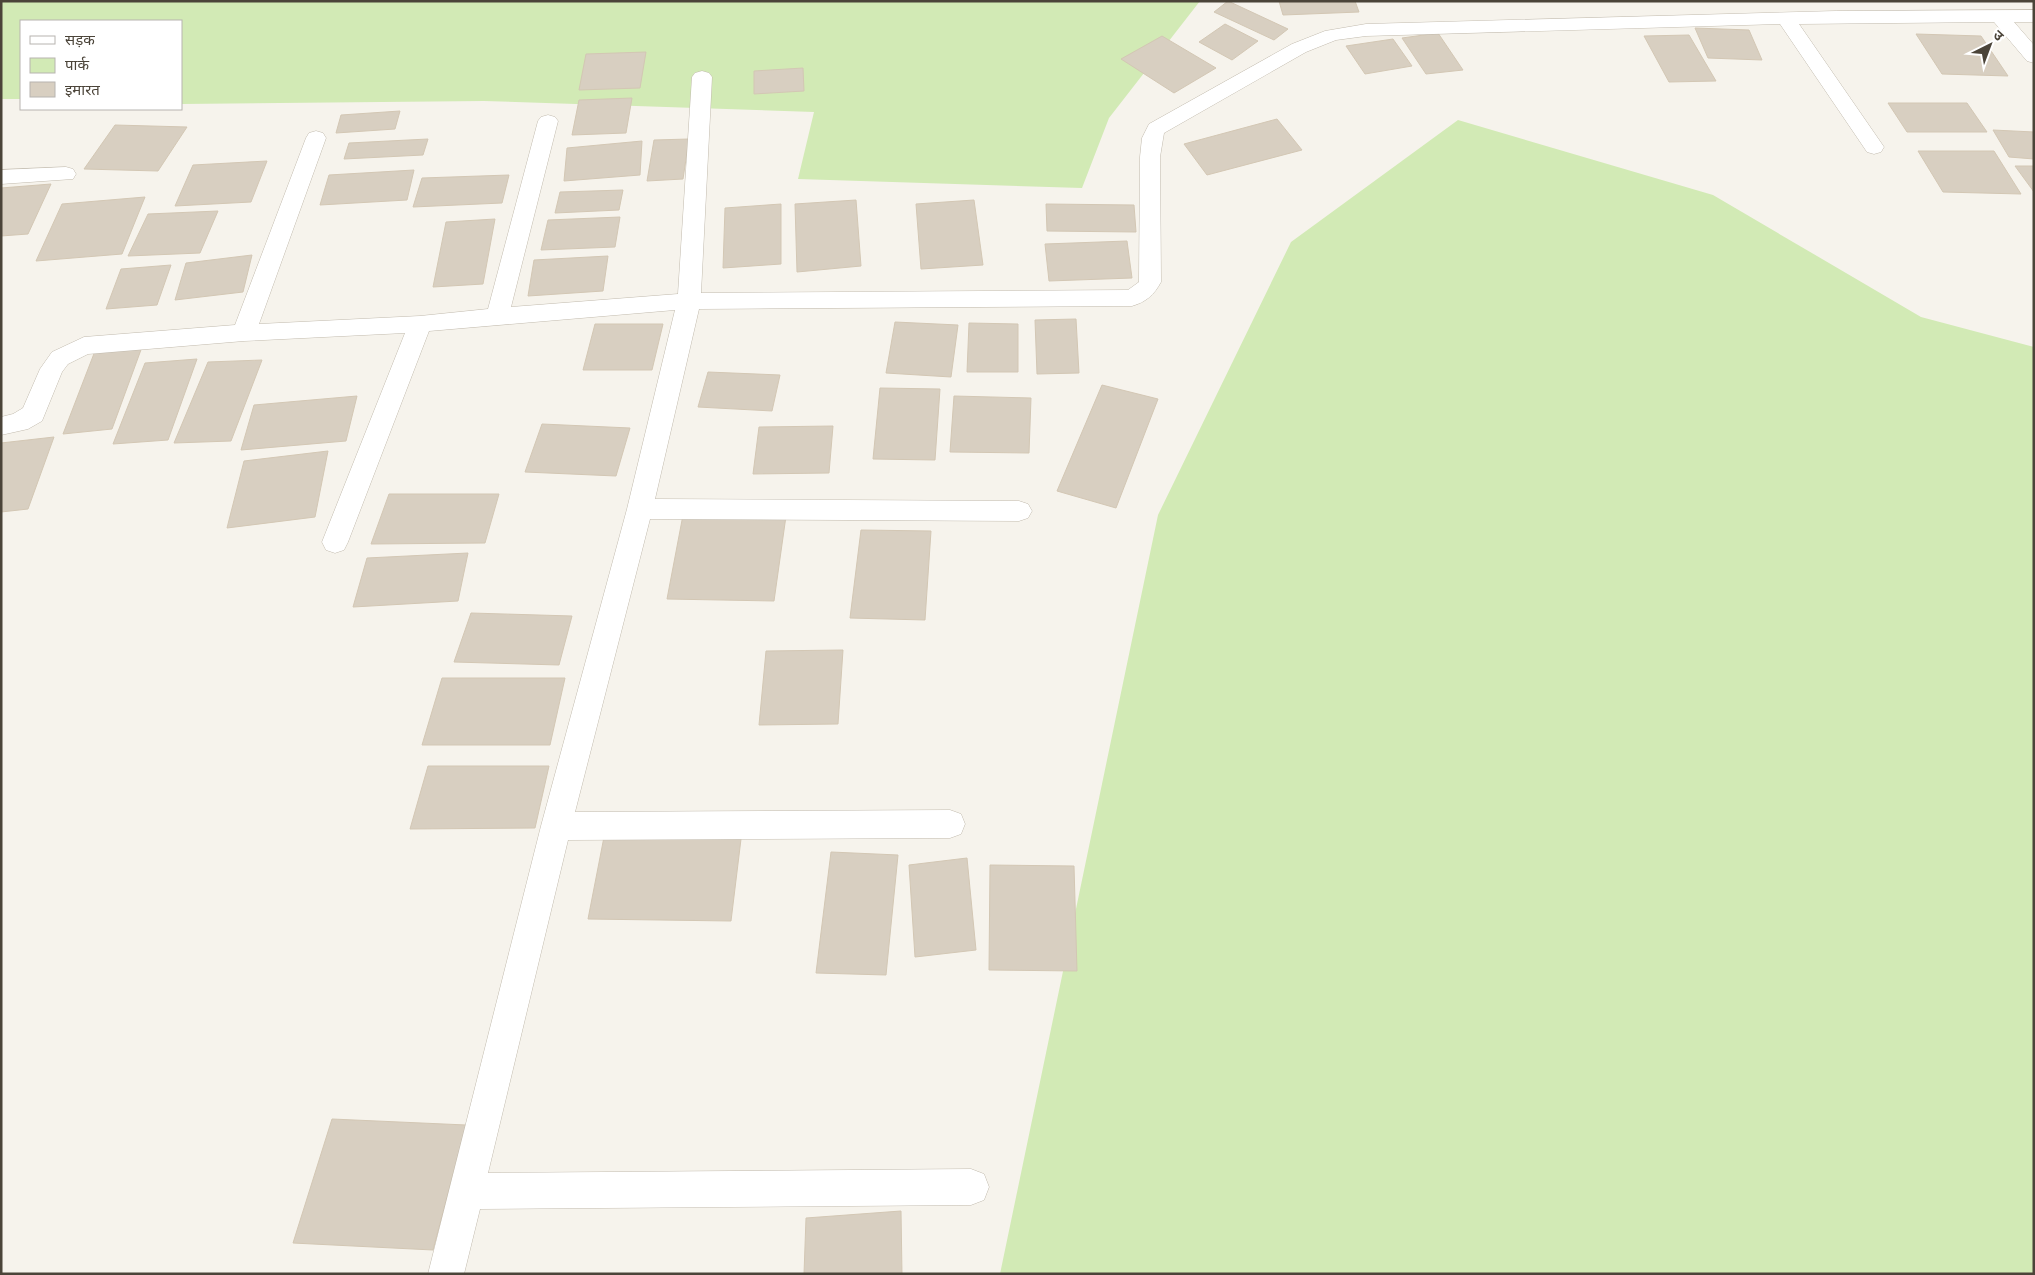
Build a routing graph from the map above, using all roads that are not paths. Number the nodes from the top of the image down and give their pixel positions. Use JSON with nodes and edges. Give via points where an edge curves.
{"nodes":[{"id":1,"x":1831,"y":9,"type":"edge"},
{"id":2,"x":1999,"y":16,"type":"junction"},
{"id":3,"x":2034,"y":16,"type":"edge"},
{"id":4,"x":1786,"y":19,"type":"junction"},
{"id":5,"x":2034,"y":57,"type":"edge"},
{"id":6,"x":702,"y":77,"type":"dead end"},
{"id":7,"x":548,"y":121,"type":"dead end"},
{"id":8,"x":316,"y":138,"type":"dead end"},
{"id":9,"x":1874,"y":147,"type":"dead end"},
{"id":10,"x":66,"y":174,"type":"dead end"},
{"id":11,"x":1,"y":176,"type":"edge"},
{"id":12,"x":689,"y":301,"type":"junction"},
{"id":13,"x":497,"y":316,"type":"junction"},
{"id":14,"x":420,"y":324,"type":"junction"},
{"id":15,"x":244,"y":333,"type":"junction"},
{"id":16,"x":1,"y":426,"type":"edge"},
{"id":17,"x":640,"y":509,"type":"junction"},
{"id":18,"x":1019,"y":511,"type":"dead end"},
{"id":19,"x":335,"y":542,"type":"dead end"},
{"id":20,"x":950,"y":824,"type":"dead end"},
{"id":21,"x":556,"y":826,"type":"junction"},
{"id":22,"x":971,"y":1187,"type":"dead end"},
{"id":23,"x":466,"y":1191,"type":"junction"},
{"id":24,"x":446,"y":1274,"type":"edge"}],
"edges":[{"from":1,"to":2,"type":"street"},
{"from":1,"to":4,"type":"street"},
{"from":2,"to":3,"type":"street"},
{"from":2,"to":5,"type":"street"},
{"from":4,"to":9,"type":"street"},
{"from":4,"to":12,"type":"street","via":[[1366,30],[1332,35],[1299,48],[1156,130],[1150,157],[1150,282],[1132,298]]},
{"from":6,"to":12,"type":"street"},
{"from":7,"to":13,"type":"street"},
{"from":8,"to":15,"type":"street"},
{"from":10,"to":11,"type":"street"},
{"from":12,"to":13,"type":"street"},
{"from":12,"to":17,"type":"street"},
{"from":13,"to":14,"type":"street"},
{"from":14,"to":15,"type":"street"},
{"from":14,"to":19,"type":"street"},
{"from":15,"to":16,"type":"street","via":[[84,346],[60,358],[32,414],[19,422]]},
{"from":17,"to":18,"type":"street"},
{"from":17,"to":21,"type":"street"},
{"from":20,"to":21,"type":"street"},
{"from":21,"to":23,"type":"street"},
{"from":22,"to":23,"type":"street"},
{"from":23,"to":24,"type":"street"}]}
